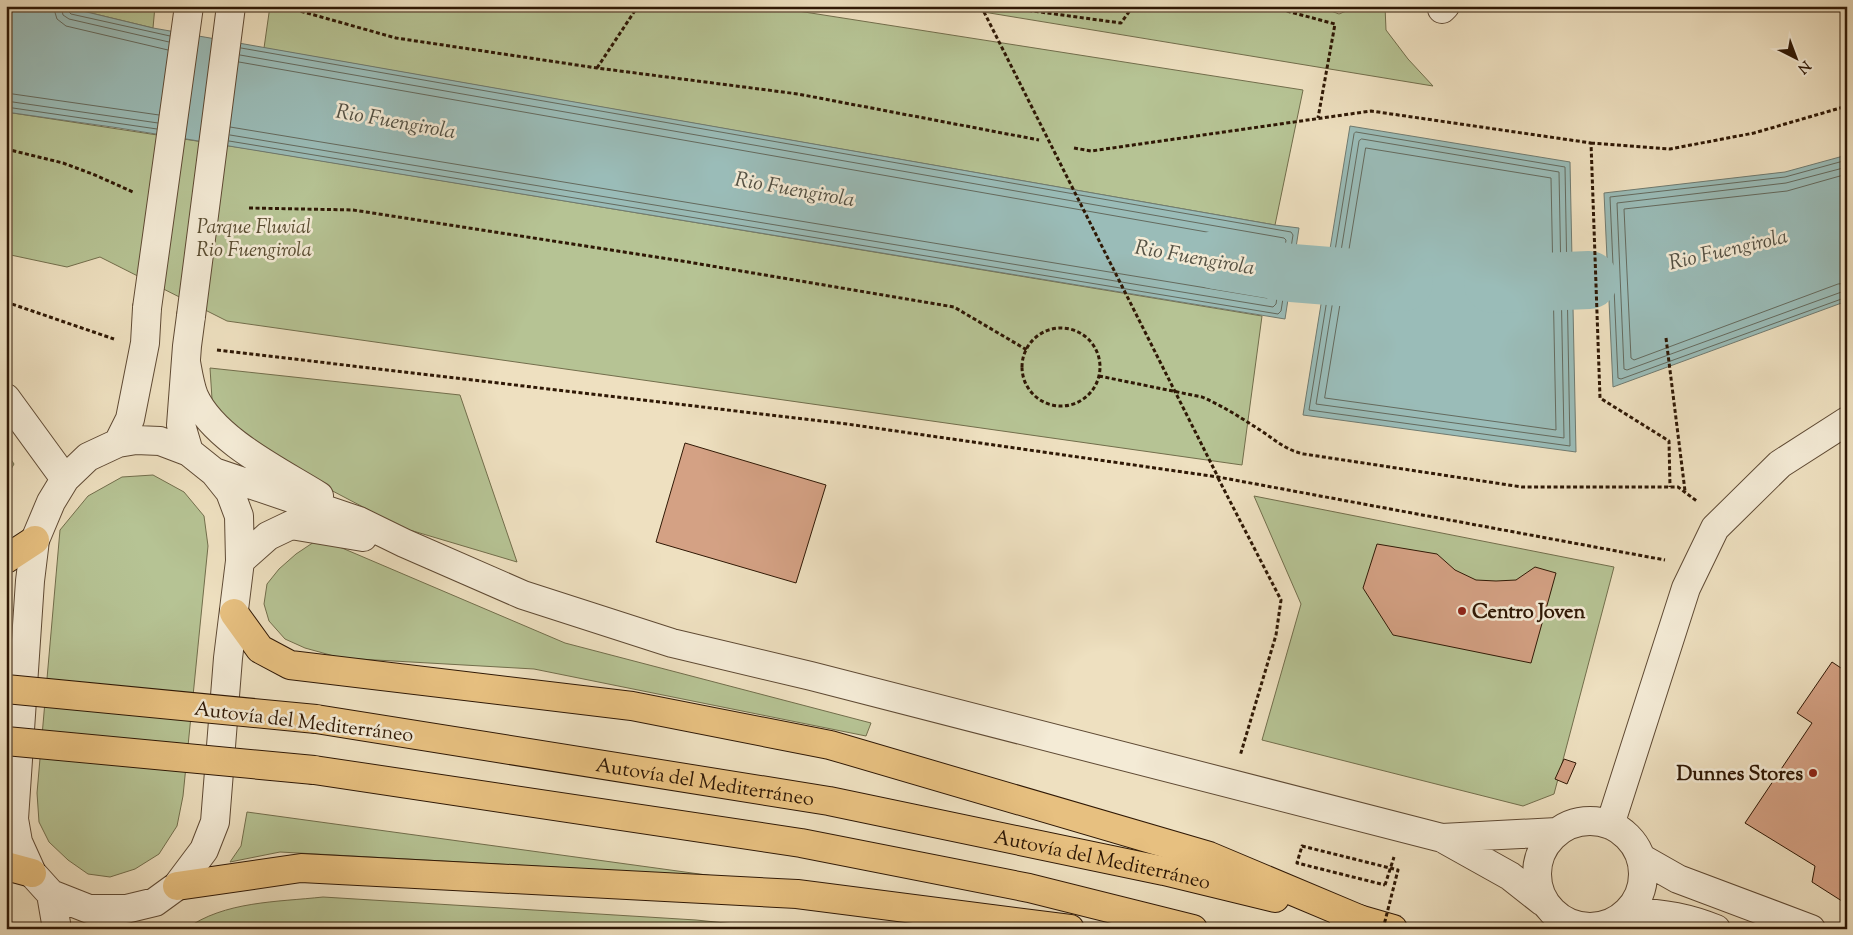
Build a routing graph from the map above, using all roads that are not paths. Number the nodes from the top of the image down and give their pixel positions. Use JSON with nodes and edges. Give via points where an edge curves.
{"nodes":[{"id":1,"x":188,"y":6,"type":"edge"},
{"id":2,"x":231,"y":6,"type":"edge"},
{"id":3,"x":186,"y":354,"type":"junction"},
{"id":4,"x":6,"y":398,"type":"edge"},
{"id":5,"x":1847,"y":421,"type":"edge"},
{"id":6,"x":118,"y":443,"type":"junction"},
{"id":7,"x":189,"y":452,"type":"junction"},
{"id":8,"x":214,"y":472,"type":"junction"},
{"id":9,"x":65,"y":479,"type":"junction"},
{"id":10,"x":359,"y":521,"type":"junction"},
{"id":11,"x":35,"y":540,"type":"junction"},
{"id":12,"x":404,"y":543,"type":"junction"},
{"id":13,"x":6,"y":559,"type":"edge"},
{"id":14,"x":240,"y":560,"type":"junction"},
{"id":15,"x":234,"y":613,"type":"junction"},
{"id":16,"x":6,"y":689,"type":"edge"},
{"id":17,"x":6,"y":741,"type":"edge"},
{"id":18,"x":1610,"y":825,"type":"junction"},
{"id":19,"x":1557,"y":832,"type":"junction"},
{"id":20,"x":1442,"y":838,"type":"junction"},
{"id":21,"x":1641,"y":858,"type":"junction"},
{"id":22,"x":19,"y":869,"type":"edge"},
{"id":23,"x":177,"y":886,"type":"junction"},
{"id":24,"x":51,"y":894,"type":"junction"},
{"id":25,"x":155,"y":902,"type":"junction"},
{"id":26,"x":1543,"y":902,"type":"junction"},
{"id":27,"x":1628,"y":913,"type":"junction"},
{"id":28,"x":1371,"y":924,"type":"edge"},
{"id":29,"x":57,"y":929,"type":"edge"},
{"id":30,"x":132,"y":929,"type":"edge"},
{"id":31,"x":1070,"y":929,"type":"edge"},
{"id":32,"x":1193,"y":929,"type":"edge"},
{"id":33,"x":1393,"y":929,"type":"edge"},
{"id":34,"x":1716,"y":929,"type":"edge"},
{"id":35,"x":1811,"y":929,"type":"edge"}],
"edges":[{"from":1,"to":6,"type":"street","bridge":true,"via":[[145,342],[130,418]]},
{"from":2,"to":3,"type":"street","bridge":true},
{"from":3,"to":7,"type":"street","via":[[181,425]]},
{"from":3,"to":10,"type":"street","via":[[194,395],[220,432]]},
{"from":4,"to":9,"type":"street"},
{"from":5,"to":18,"type":"street","via":[[1780,464],[1715,528],[1686,588]]},
{"from":6,"to":7,"type":"street","via":[[160,441]]},
{"from":6,"to":9,"type":"street","via":[[88,457]]},
{"from":7,"to":8,"type":"street"},
{"from":8,"to":10,"type":"street"},
{"from":8,"to":14,"type":"street","via":[[230,492],[239,516]]},
{"from":9,"to":11,"type":"street"},
{"from":10,"to":12,"type":"street"},
{"from":11,"to":13,"type":"highway"},
{"from":11,"to":22,"type":"street","via":[[14,819]]},
{"from":12,"to":14,"type":"street","via":[[291,525],[268,536]]},
{"from":12,"to":20,"type":"street","via":[[523,595],[672,643],[821,678]]},
{"from":14,"to":15,"type":"street"},
{"from":15,"to":23,"type":"street","via":[[215,822],[204,850]]},
{"from":15,"to":28,"type":"highway","via":[[260,649],[290,665],[632,706],[830,745],[1210,856]]},
{"from":16,"to":28,"type":"highway","name":"Autovía del Mediterráneo","bridge":true,"via":[[316,719],[829,801],[1154,869]]},
{"from":17,"to":32,"type":"highway","bridge":true,"via":[[314,770],[800,843],[1029,888]]},
{"from":18,"to":19,"type":"street","via":[[1597,820],[1584,821]]},
{"from":18,"to":21,"type":"street","via":[[1628,837]]},
{"from":19,"to":20,"type":"street"},
{"from":19,"to":26,"type":"street","via":[[1546,844],[1537,864],[1538,888]]},
{"from":20,"to":26,"type":"street","via":[[1510,876]]},
{"from":21,"to":27,"type":"street","via":[[1643,880]]},
{"from":21,"to":35,"type":"street","via":[[1678,879]]},
{"from":22,"to":24,"type":"street"},
{"from":23,"to":25,"type":"street"},
{"from":23,"to":31,"type":"highway","via":[[301,868],[797,894]]},
{"from":24,"to":25,"type":"street","via":[[89,909],[126,909]]},
{"from":24,"to":29,"type":"street"},
{"from":25,"to":30,"type":"street"},
{"from":26,"to":27,"type":"street","via":[[1566,923],[1581,928],[1597,928]]},
{"from":27,"to":34,"type":"street","via":[[1652,912],[1692,920]]},
{"from":28,"to":33,"type":"highway","name":"Autovía del Mediterráneo"}]}
